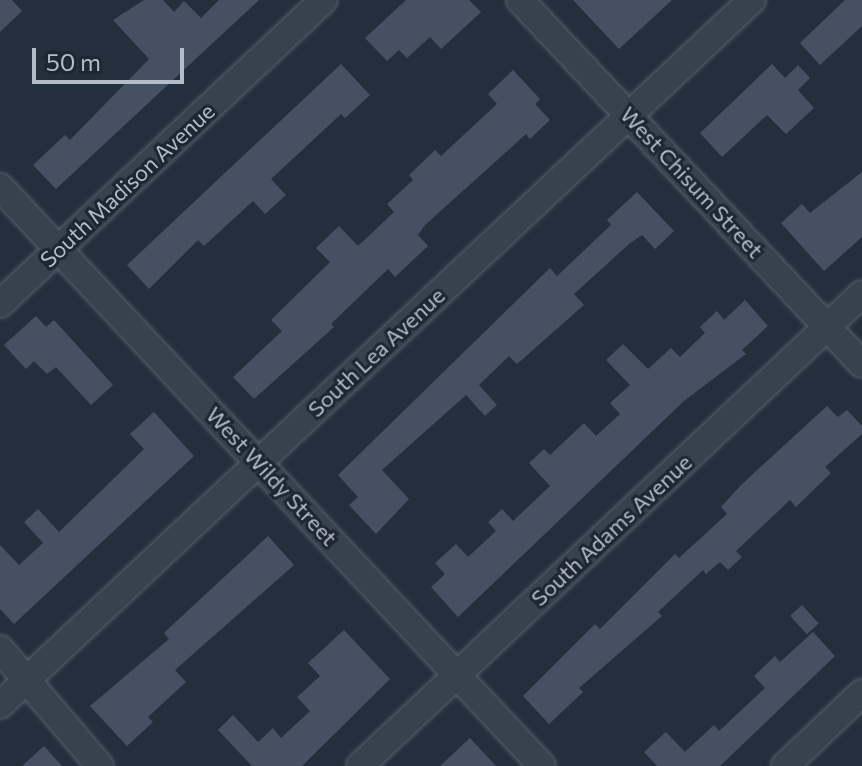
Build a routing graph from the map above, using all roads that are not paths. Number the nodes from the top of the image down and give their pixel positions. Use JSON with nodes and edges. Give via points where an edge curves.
{"nodes":[{"id":1,"x":324,"y":0,"type":"edge"},
{"id":2,"x":520,"y":0,"type":"edge"},
{"id":3,"x":752,"y":0,"type":"edge"},
{"id":4,"x":630,"y":115,"type":"junction"},
{"id":5,"x":0,"y":187,"type":"edge"},
{"id":6,"x":59,"y":249,"type":"junction"},
{"id":7,"x":862,"y":294,"type":"edge"},
{"id":8,"x":0,"y":304,"type":"edge"},
{"id":9,"x":827,"y":327,"type":"junction"},
{"id":10,"x":862,"y":364,"type":"edge"},
{"id":11,"x":259,"y":462,"type":"junction"},
{"id":12,"x":0,"y":649,"type":"edge"},
{"id":13,"x":457,"y":674,"type":"junction"},
{"id":14,"x":25,"y":682,"type":"junction"},
{"id":15,"x":862,"y":693,"type":"edge"},
{"id":16,"x":0,"y":705,"type":"edge"},
{"id":17,"x":100,"y":766,"type":"edge"},
{"id":18,"x":360,"y":766,"type":"edge"},
{"id":19,"x":542,"y":766,"type":"edge"},
{"id":20,"x":785,"y":766,"type":"edge"}],
"edges":[{"from":1,"to":6,"type":"street","name":"South Madison Avenue"},
{"from":2,"to":4,"type":"street","name":"West Chisum Street"},
{"from":3,"to":4,"type":"street","name":"South Lea Avenue"},
{"from":4,"to":9,"type":"street","name":"West Chisum Street"},
{"from":4,"to":11,"type":"street","name":"South Lea Avenue"},
{"from":5,"to":6,"type":"street","name":"West Wildy Street"},
{"from":6,"to":8,"type":"street","name":"South Madison Avenue"},
{"from":6,"to":11,"type":"street","name":"West Wildy Street"},
{"from":7,"to":9,"type":"street","name":"South Adams Avenue"},
{"from":9,"to":10,"type":"street","name":"West Chisum Street"},
{"from":9,"to":13,"type":"street","name":"South Adams Avenue"},
{"from":11,"to":13,"type":"street","name":"West Wildy Street"},
{"from":11,"to":14,"type":"street","name":"South Lea Avenue"},
{"from":12,"to":14,"type":"street"},
{"from":13,"to":18,"type":"street","name":"South Adams Avenue"},
{"from":13,"to":19,"type":"street","name":"West Wildy Street"},
{"from":14,"to":16,"type":"street","name":"South Lea Avenue"},
{"from":14,"to":17,"type":"street"},
{"from":15,"to":20,"type":"street"}]}
